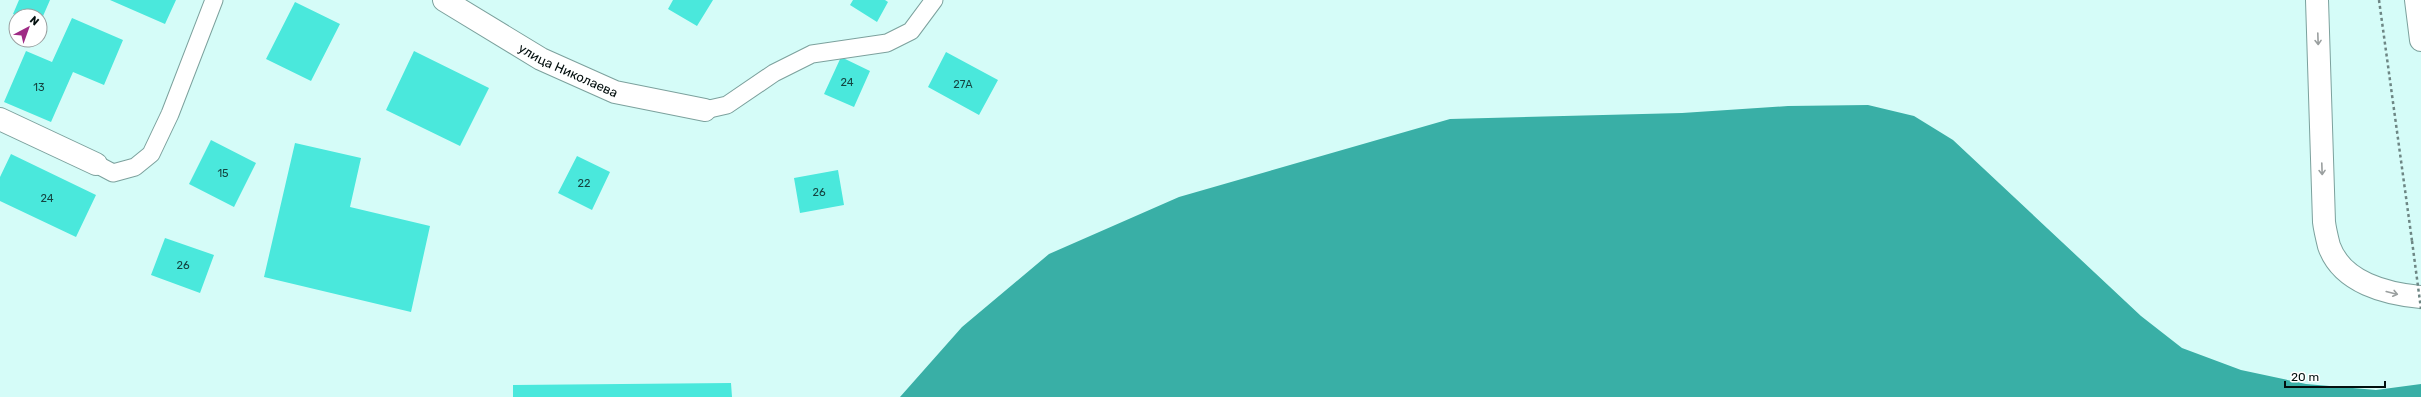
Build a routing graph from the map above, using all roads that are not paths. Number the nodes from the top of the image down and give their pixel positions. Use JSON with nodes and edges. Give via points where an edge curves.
{"nodes":[{"id":1,"x":214,"y":0,"type":"edge"},
{"id":2,"x":444,"y":0,"type":"edge"},
{"id":3,"x":934,"y":0,"type":"edge"},
{"id":4,"x":2317,"y":0,"type":"edge"},
{"id":5,"x":2416,"y":0,"type":"edge"},
{"id":6,"x":2421,"y":40,"type":"edge"},
{"id":7,"x":705,"y":110,"type":"joint"},
{"id":8,"x":0,"y":119,"type":"edge"},
{"id":9,"x":96,"y":164,"type":"joint"},
{"id":10,"x":2421,"y":297,"type":"edge"}],
"edges":[{"from":1,"to":9,"type":"lane","via":[[170,114],[151,154],[135,167],[113,173]]},
{"from":2,"to":7,"type":"street","name":"улица Николаева","via":[[541,59],[615,92]]},
{"from":3,"to":7,"type":"lane","via":[[911,31],[887,43],[812,54],[774,73],[727,105]]},
{"from":4,"to":10,"type":"street","one_way":true,"via":[[2324,222],[2330,247],[2344,270],[2365,283],[2392,294]]},
{"from":5,"to":6,"type":"street"},
{"from":8,"to":9,"type":"street"}]}
